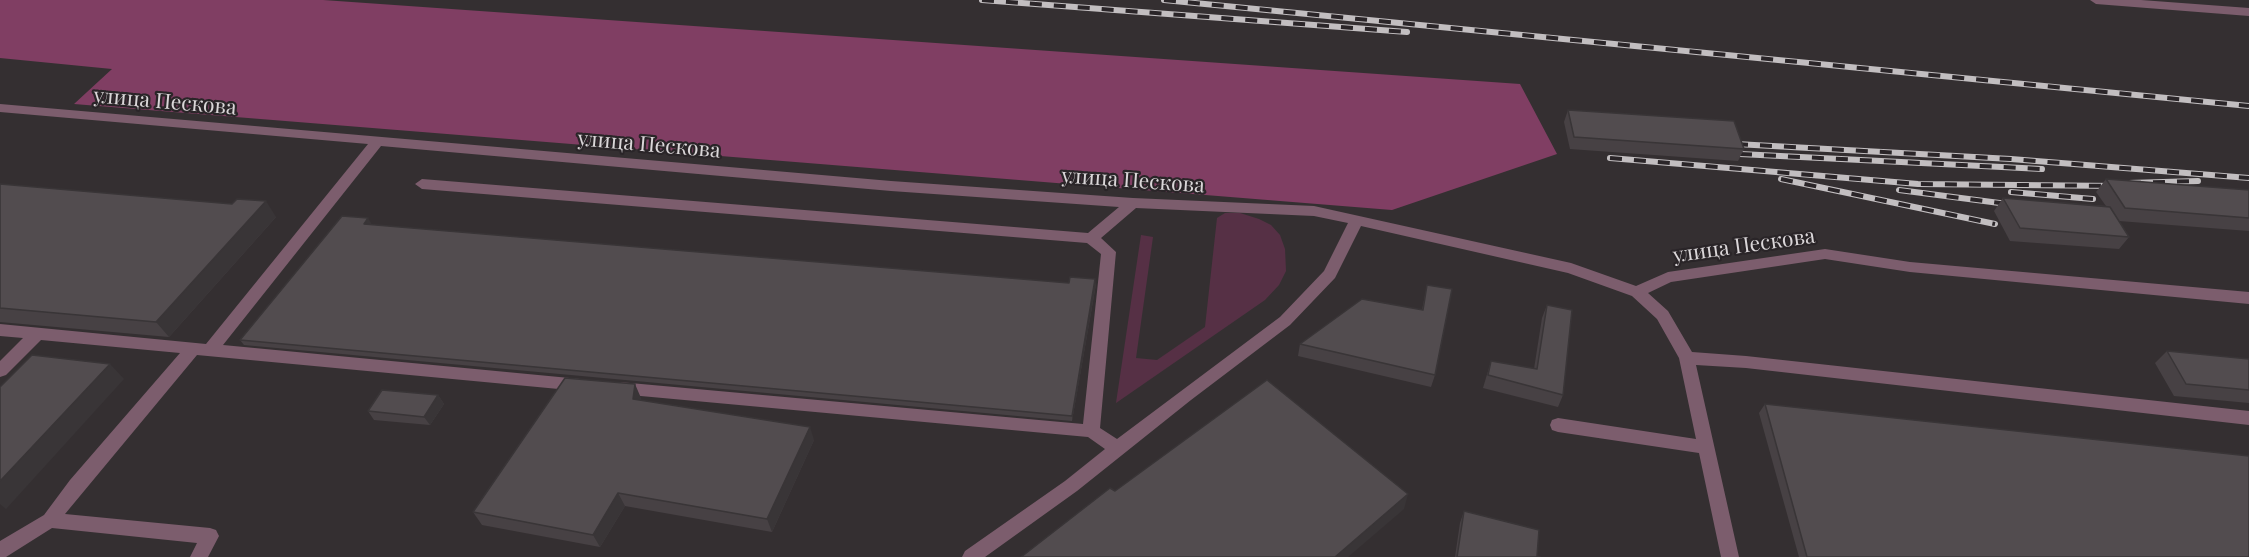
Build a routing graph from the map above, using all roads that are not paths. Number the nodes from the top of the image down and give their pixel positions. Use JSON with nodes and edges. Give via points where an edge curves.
{"nodes":[{"id":1,"x":2096,"y":0,"type":"edge"},
{"id":2,"x":2249,"y":12,"type":"edge"},
{"id":3,"x":0,"y":108,"type":"edge"},
{"id":4,"x":377,"y":142,"type":"junction"},
{"id":5,"x":422,"y":184,"type":"dead end"},
{"id":6,"x":1133,"y":203,"type":"junction"},
{"id":7,"x":1356,"y":221,"type":"junction"},
{"id":8,"x":1091,"y":238,"type":"junction"},
{"id":9,"x":1637,"y":292,"type":"junction"},
{"id":10,"x":2249,"y":298,"type":"edge"},
{"id":11,"x":0,"y":330,"type":"edge"},
{"id":12,"x":37,"y":334,"type":"junction"},
{"id":13,"x":200,"y":350,"type":"junction"},
{"id":14,"x":1687,"y":358,"type":"junction"},
{"id":15,"x":0,"y":371,"type":"edge"},
{"id":16,"x":2249,"y":418,"type":"edge"},
{"id":17,"x":1558,"y":425,"type":"dead end"},
{"id":18,"x":1091,"y":431,"type":"junction"},
{"id":19,"x":1116,"y":447,"type":"junction"},
{"id":20,"x":1705,"y":447,"type":"junction"},
{"id":21,"x":50,"y":520,"type":"junction"},
{"id":22,"x":0,"y":550,"type":"edge"},
{"id":23,"x":199,"y":557,"type":"edge"},
{"id":24,"x":971,"y":557,"type":"edge"},
{"id":25,"x":1730,"y":557,"type":"edge"}],
"edges":[{"from":1,"to":2,"type":"street"},
{"from":3,"to":4,"type":"street","name":"улица Пескова"},
{"from":4,"to":6,"type":"street","name":"улица Пескова"},
{"from":4,"to":13,"type":"street"},
{"from":5,"to":8,"type":"street"},
{"from":6,"to":7,"type":"street","name":"улица Пескова","via":[[1314,212]]},
{"from":6,"to":8,"type":"street"},
{"from":7,"to":9,"type":"street","name":"улица Пескова","via":[[1571,268]]},
{"from":7,"to":19,"type":"street","via":[[1330,274],[1285,321]]},
{"from":8,"to":18,"type":"street","via":[[1109,252]]},
{"from":9,"to":10,"type":"street","name":"улица Пескова","via":[[1668,277],[1825,254],[1910,267]]},
{"from":9,"to":14,"type":"street","via":[[1663,315]]},
{"from":11,"to":12,"type":"street"},
{"from":12,"to":13,"type":"street"},
{"from":12,"to":15,"type":"street"},
{"from":13,"to":18,"type":"street"},
{"from":13,"to":21,"type":"street","via":[[76,485]]},
{"from":14,"to":16,"type":"street"},
{"from":14,"to":20,"type":"street"},
{"from":17,"to":20,"type":"street"},
{"from":18,"to":19,"type":"street"},
{"from":19,"to":24,"type":"street","via":[[1071,486]]},
{"from":20,"to":25,"type":"street"},
{"from":21,"to":22,"type":"street"},
{"from":21,"to":23,"type":"street","via":[[210,536]]}]}
